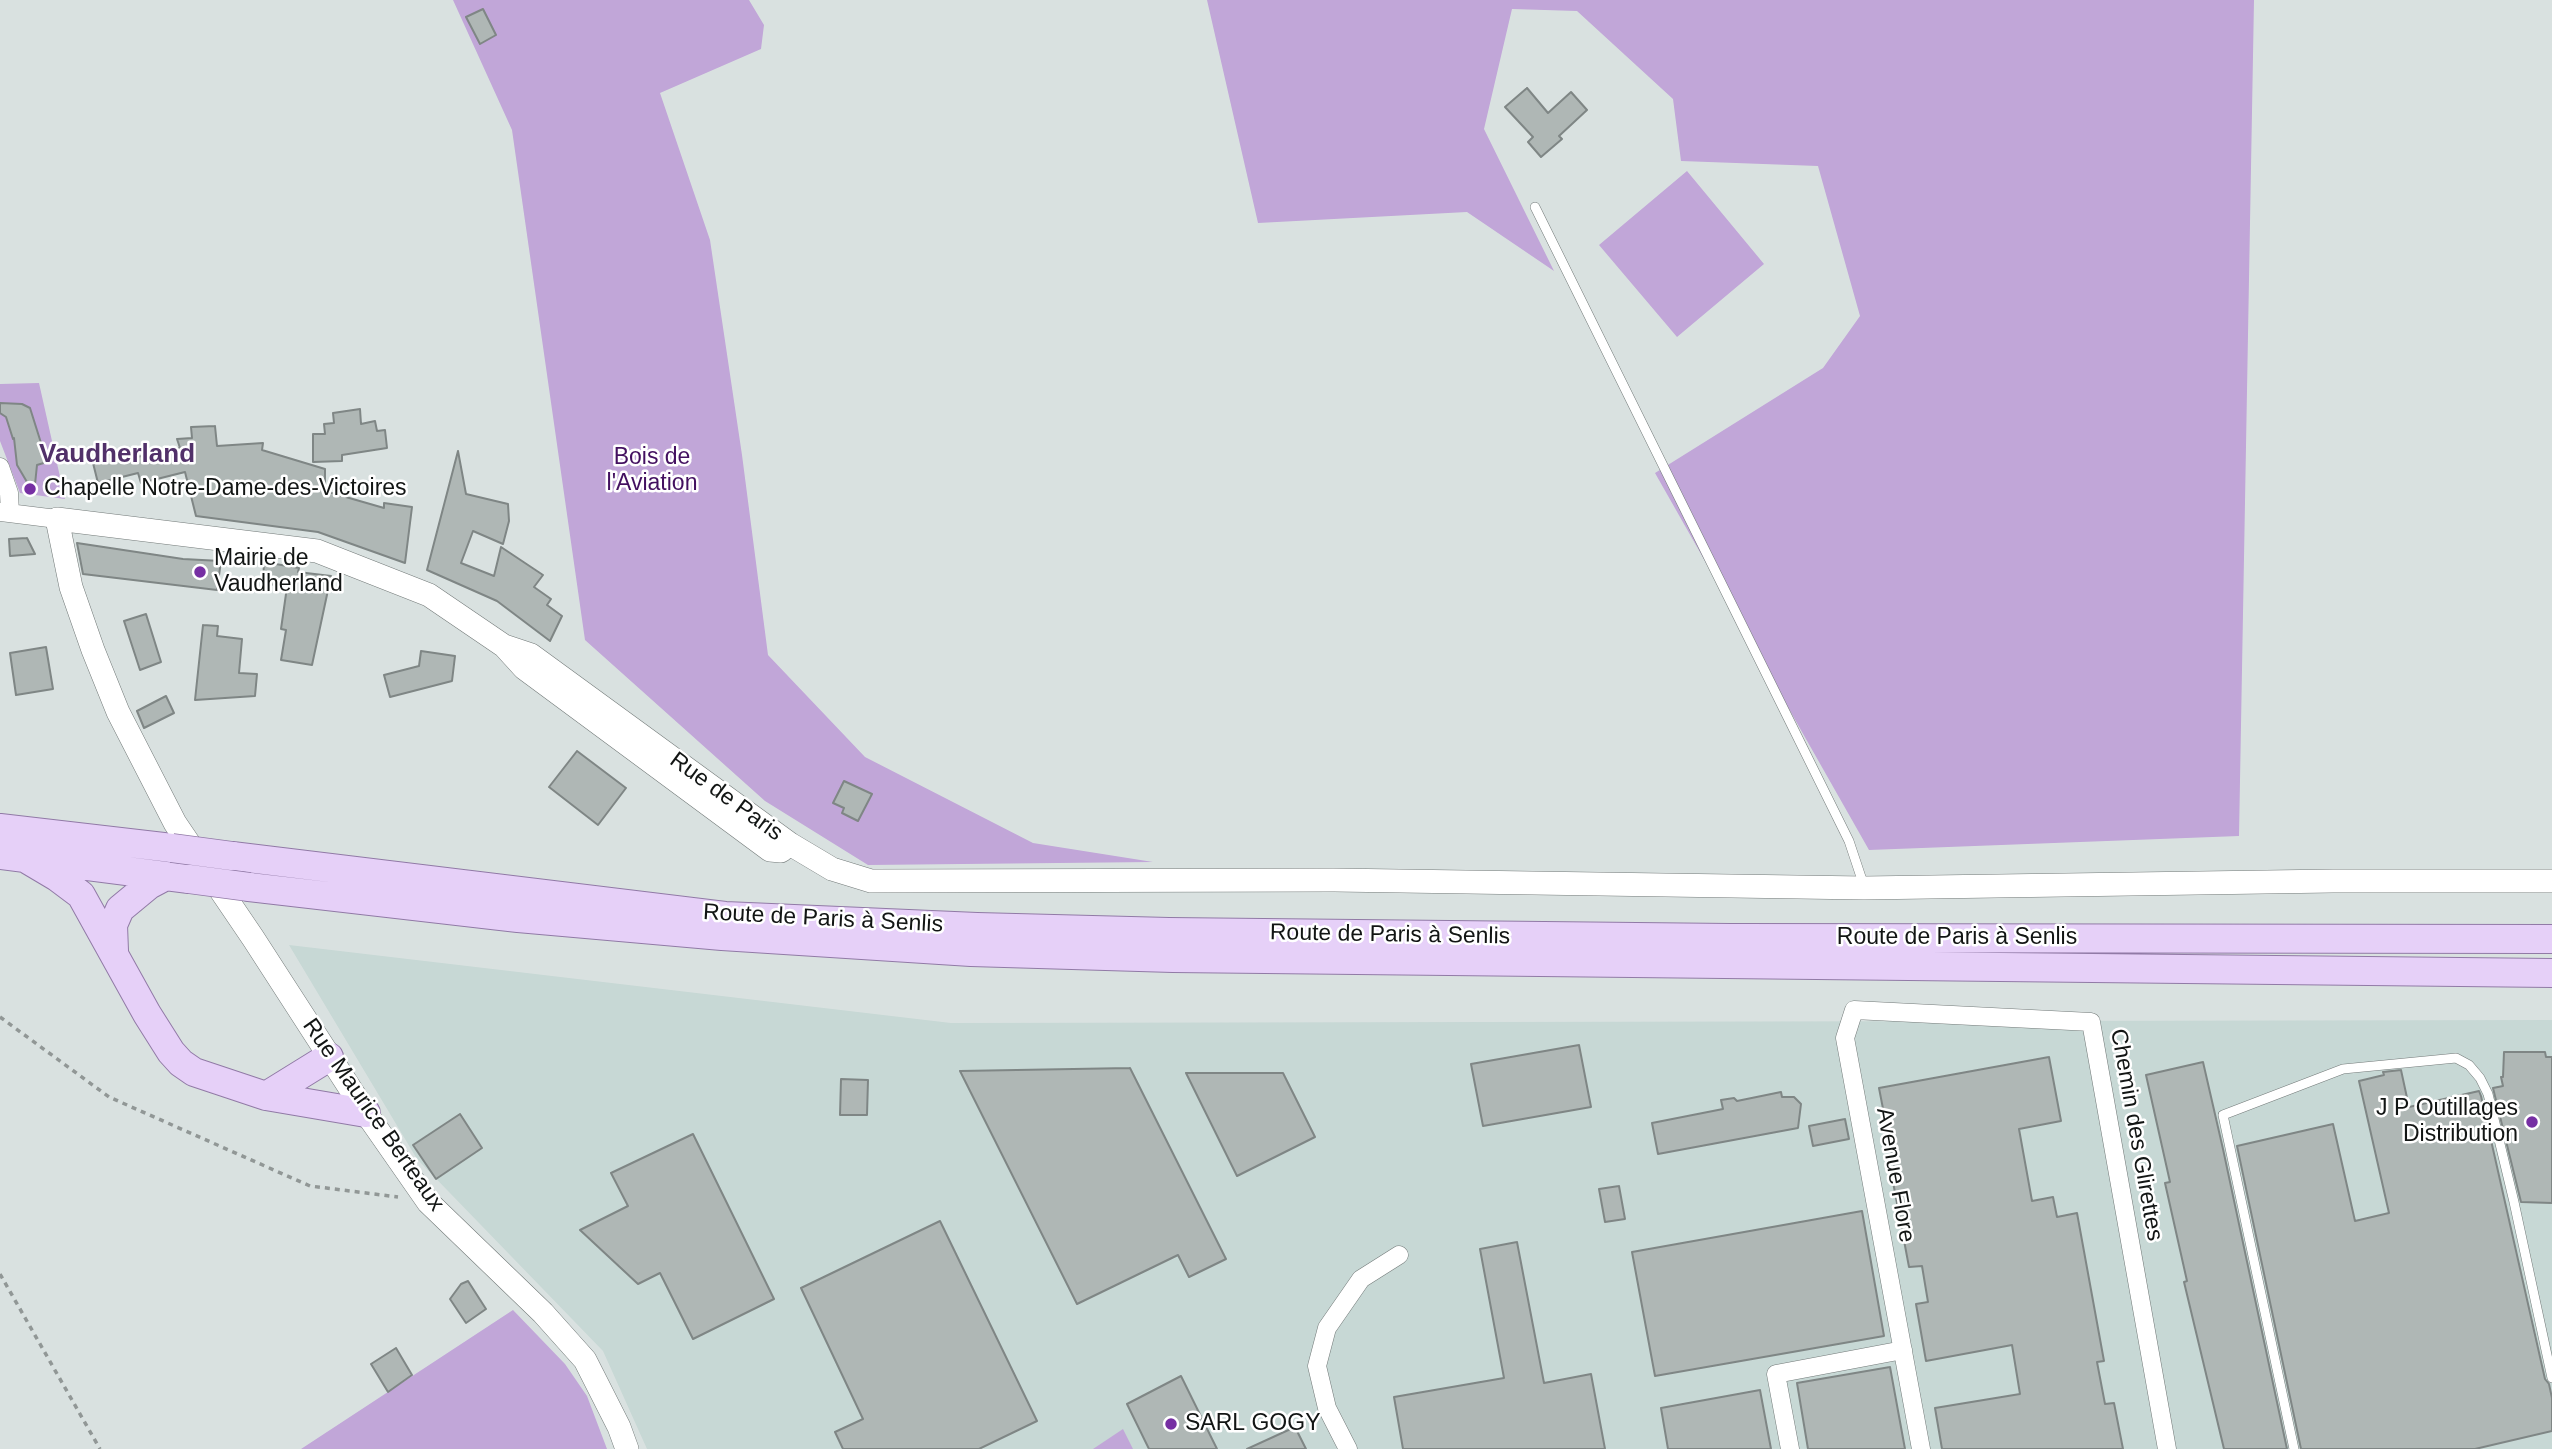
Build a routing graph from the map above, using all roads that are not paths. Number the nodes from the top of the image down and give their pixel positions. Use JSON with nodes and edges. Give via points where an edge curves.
{"nodes":[{"id":1,"x":1535,"y":207,"type":"dead end"},
{"id":2,"x":0,"y":467,"type":"edge"},
{"id":3,"x":5,"y":512,"type":"edge"},
{"id":4,"x":57,"y":519,"type":"junction"},
{"id":5,"x":0,"y":828,"type":"edge"},
{"id":6,"x":173,"y":835,"type":"junction"},
{"id":7,"x":13,"y":856,"type":"edge"},
{"id":8,"x":177,"y":877,"type":"junction"},
{"id":9,"x":2552,"y":881,"type":"edge"},
{"id":10,"x":1864,"y":888,"type":"junction"},
{"id":11,"x":2552,"y":939,"type":"edge"},
{"id":12,"x":114,"y":951,"type":"junction"},
{"id":13,"x":2552,"y":973,"type":"edge"},
{"id":14,"x":1854,"y":1010,"type":"joint"},
{"id":15,"x":329,"y":1057,"type":"junction"},
{"id":16,"x":266,"y":1096,"type":"junction"},
{"id":17,"x":366,"y":1113,"type":"junction"},
{"id":18,"x":1399,"y":1255,"type":"dead end"},
{"id":19,"x":1903,"y":1350,"type":"junction"},
{"id":20,"x":2552,"y":1378,"type":"edge"},
{"id":21,"x":627,"y":1449,"type":"edge"},
{"id":22,"x":1348,"y":1449,"type":"edge"},
{"id":23,"x":1790,"y":1449,"type":"edge"},
{"id":24,"x":1921,"y":1449,"type":"edge"},
{"id":25,"x":2167,"y":1449,"type":"edge"},
{"id":26,"x":2294,"y":1449,"type":"edge"}],
"edges":[{"from":1,"to":10,"type":"lane","via":[[1849,841]]},
{"from":2,"to":3,"type":"street","via":[[9,493]]},
{"from":3,"to":4,"type":"street","name":"Rue de Paris"},
{"from":4,"to":6,"type":"street","name":"Rue Maurice Berteaux","via":[[71,587],[93,650]]},
{"from":4,"to":10,"type":"street","name":"Rue de Paris","via":[[317,551],[429,595],[505,646],[524,668],[770,850],[781,851],[790,844],[832,869],[871,881],[1334,880]]},
{"from":5,"to":6,"type":"main road","name":"Route de Paris à Senlis"},
{"from":6,"to":11,"type":"main road","name":"Route de Paris à Senlis","bridge":true,"via":[[232,856],[725,916],[1169,932]]},
{"from":6,"to":15,"type":"street","name":"Rue Maurice Berteaux","via":[[253,938]]},
{"from":7,"to":8,"type":"main road","name":"Route de Paris à Senlis"},
{"from":7,"to":12,"type":"main road","via":[[57,877],[81,895]]},
{"from":8,"to":12,"type":"main road","via":[[149,885],[120,909],[113,925]]},
{"from":8,"to":13,"type":"main road","name":"Route de Paris à Senlis","bridge":true,"via":[[532,919],[971,952]]},
{"from":9,"to":10,"type":"street"},
{"from":12,"to":16,"type":"main road","via":[[147,1014],[181,1063],[194,1072]]},
{"from":14,"to":19,"type":"street","name":"Avenue Flore","via":[[1845,1038]]},
{"from":14,"to":25,"type":"street","name":"Chemin des Glirettes","via":[[2091,1022]]},
{"from":15,"to":16,"type":"main road"},
{"from":15,"to":17,"type":"street","name":"Rue Maurice Berteaux"},
{"from":16,"to":17,"type":"main road"},
{"from":17,"to":21,"type":"street","name":"Rue Maurice Berteaux","via":[[428,1202],[585,1360]]},
{"from":18,"to":22,"type":"street","via":[[1361,1279],[1327,1328],[1317,1366],[1327,1408]]},
{"from":19,"to":23,"type":"street","via":[[1776,1374]]},
{"from":19,"to":24,"type":"street","name":"Avenue Flore"},
{"from":20,"to":26,"type":"lane","via":[[2514,1202],[2480,1078],[2456,1058],[2343,1069],[2223,1115]]}]}
